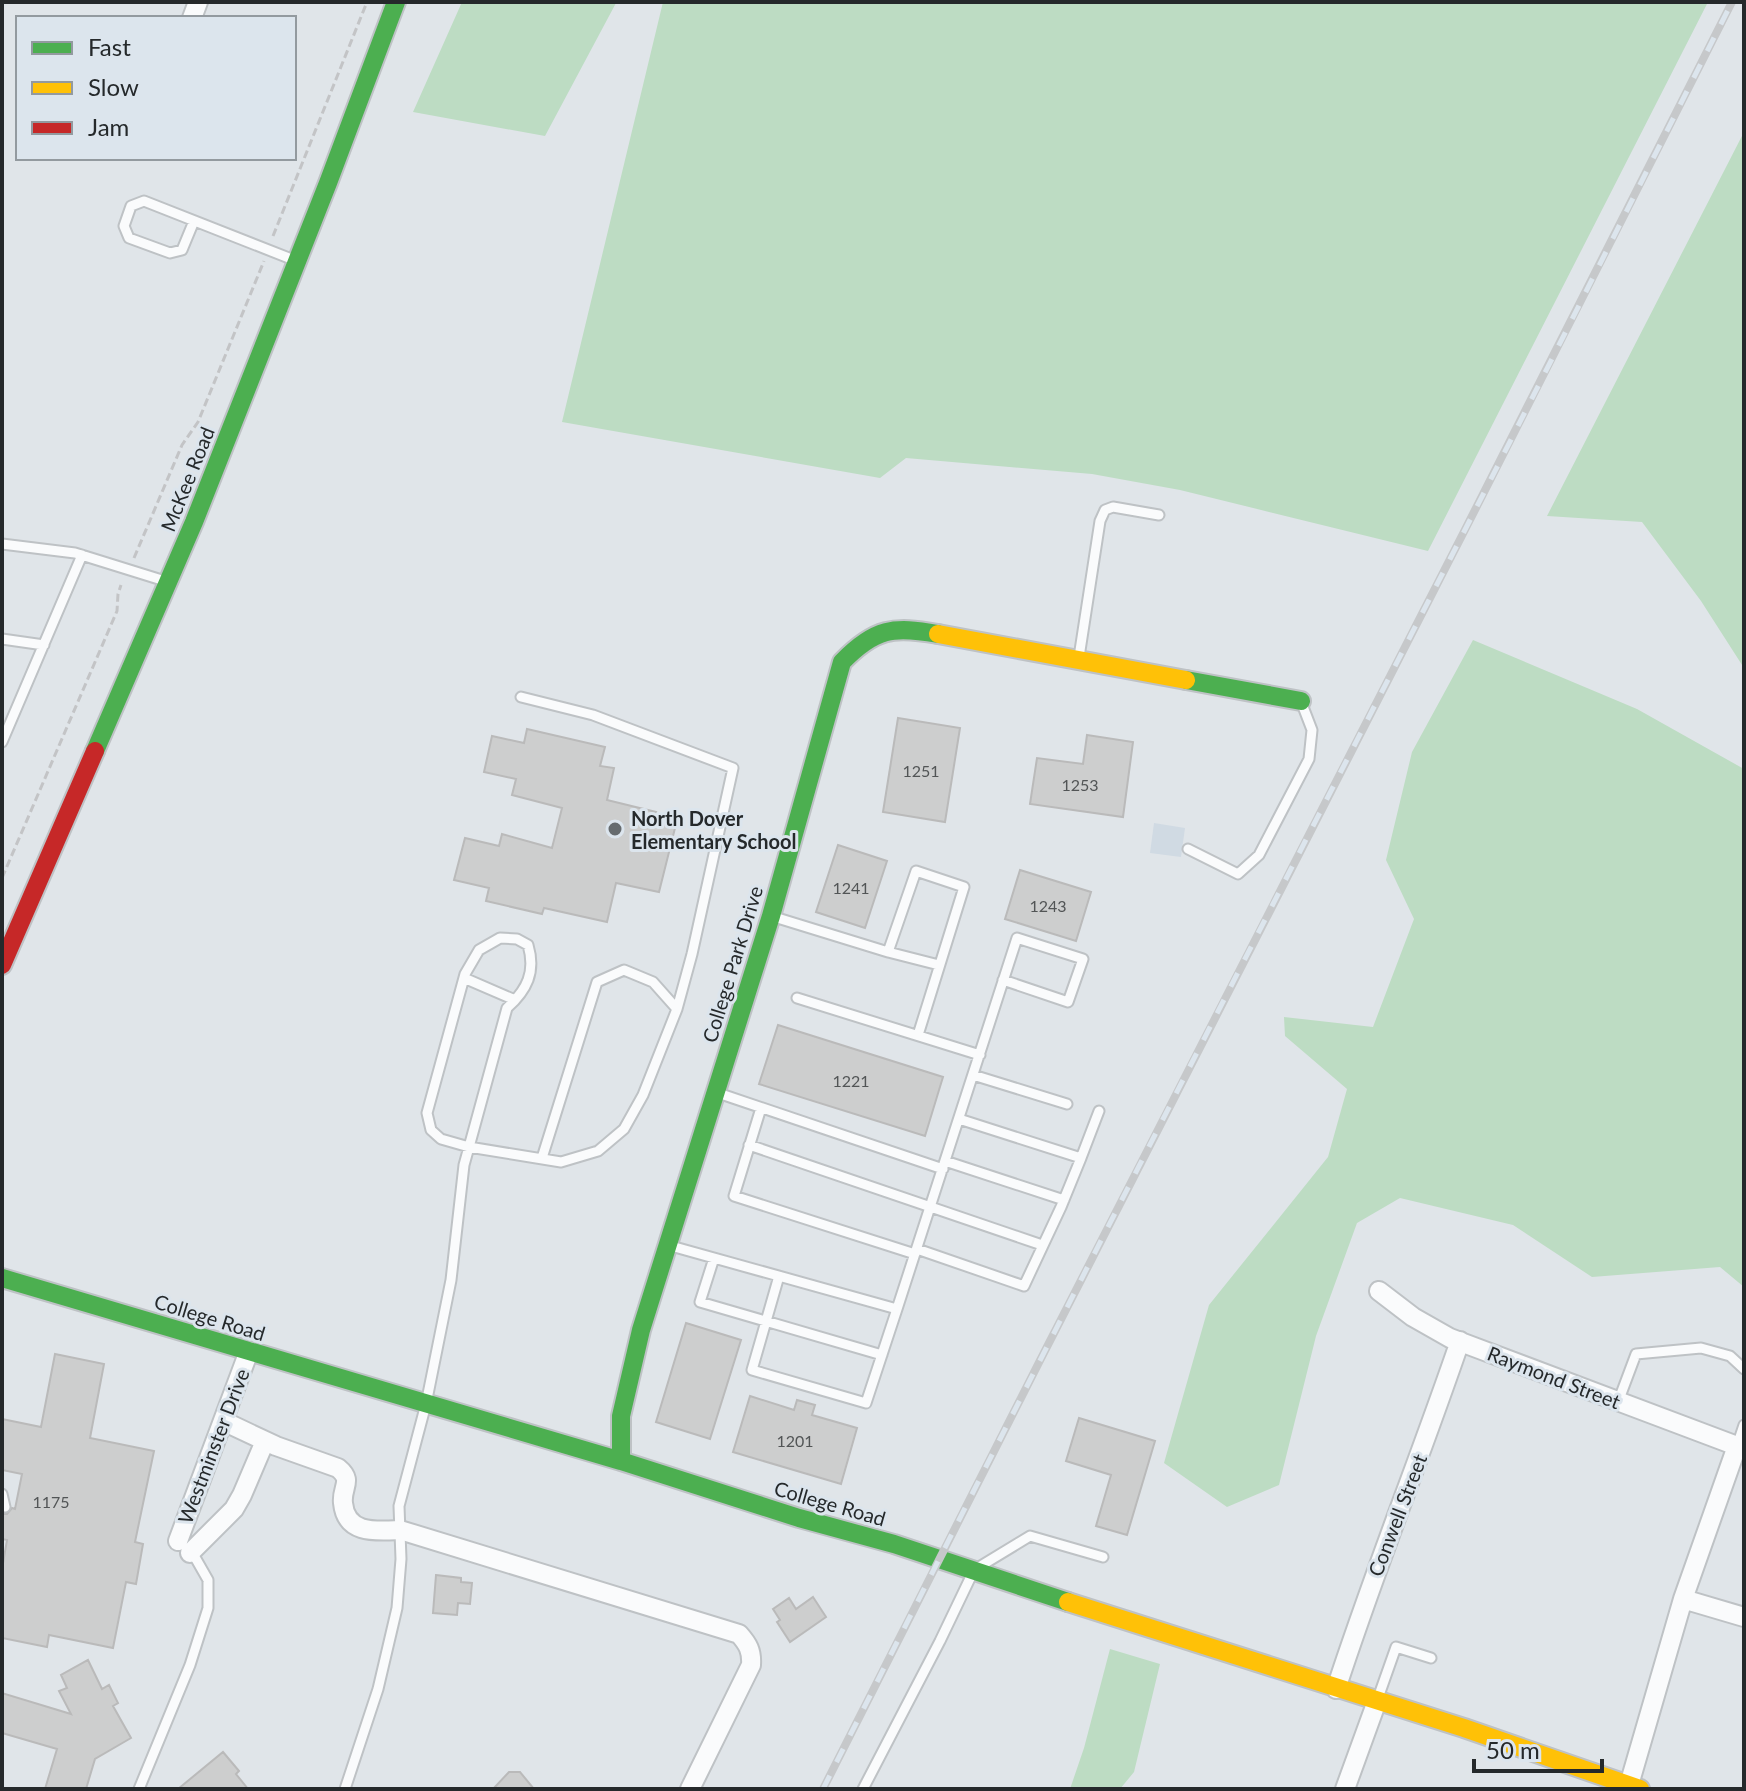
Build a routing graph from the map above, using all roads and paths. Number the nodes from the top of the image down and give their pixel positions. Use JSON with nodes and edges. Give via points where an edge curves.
{"nodes":[{"id":1,"x":367,"y":2,"type":"edge"},
{"id":2,"x":396,"y":2,"type":"edge"},
{"id":3,"x":194,"y":221,"type":"junction"},
{"id":4,"x":273,"y":237,"type":"dead end"},
{"id":5,"x":264,"y":261,"type":"dead end"},
{"id":6,"x":297,"y":261,"type":"junction"},
{"id":7,"x":1159,"y":515,"type":"dead end"},
{"id":8,"x":2,"y":544,"type":"edge"},
{"id":9,"x":82,"y":555,"type":"junction"},
{"id":10,"x":134,"y":558,"type":"dead end"},
{"id":11,"x":168,"y":582,"type":"junction"},
{"id":12,"x":121,"y":585,"type":"dead end"},
{"id":13,"x":2,"y":639,"type":"edge"},
{"id":14,"x":44,"y":645,"type":"junction"},
{"id":15,"x":1079,"y":661,"type":"junction"},
{"id":16,"x":521,"y":697,"type":"dead end"},
{"id":17,"x":1301,"y":701,"type":"joint"},
{"id":18,"x":2,"y":742,"type":"edge"},
{"id":19,"x":1188,"y":849,"type":"dead end"},
{"id":20,"x":2,"y":878,"type":"edge"},
{"id":21,"x":771,"y":916,"type":"junction"},
{"id":22,"x":888,"y":952,"type":"junction"},
{"id":23,"x":2,"y":965,"type":"edge"},
{"id":24,"x":939,"y":965,"type":"junction"},
{"id":25,"x":464,"y":978,"type":"junction"},
{"id":26,"x":1003,"y":980,"type":"junction"},
{"id":27,"x":797,"y":998,"type":"dead end"},
{"id":28,"x":515,"y":1000,"type":"junction"},
{"id":29,"x":677,"y":1009,"type":"junction"},
{"id":30,"x":918,"y":1035,"type":"junction"},
{"id":31,"x":980,"y":1055,"type":"junction"},
{"id":32,"x":973,"y":1075,"type":"junction"},
{"id":33,"x":716,"y":1092,"type":"junction"},
{"id":34,"x":1067,"y":1104,"type":"dead end"},
{"id":35,"x":761,"y":1108,"type":"junction"},
{"id":36,"x":1099,"y":1111,"type":"dead end"},
{"id":37,"x":959,"y":1119,"type":"junction"},
{"id":38,"x":749,"y":1145,"type":"junction"},
{"id":39,"x":469,"y":1147,"type":"junction"},
{"id":40,"x":542,"y":1158,"type":"junction"},
{"id":41,"x":1081,"y":1158,"type":"junction"},
{"id":42,"x":944,"y":1165,"type":"junction"},
{"id":43,"x":1064,"y":1200,"type":"junction"},
{"id":44,"x":930,"y":1206,"type":"junction"},
{"id":45,"x":667,"y":1245,"type":"junction"},
{"id":46,"x":1042,"y":1245,"type":"junction"},
{"id":47,"x":916,"y":1252,"type":"junction"},
{"id":48,"x":714,"y":1258,"type":"junction"},
{"id":49,"x":779,"y":1276,"type":"junction"},
{"id":50,"x":2,"y":1278,"type":"edge"},
{"id":51,"x":1379,"y":1291,"type":"dead end"},
{"id":52,"x":897,"y":1309,"type":"junction"},
{"id":53,"x":766,"y":1321,"type":"junction"},
{"id":54,"x":1460,"y":1341,"type":"junction"},
{"id":55,"x":249,"y":1351,"type":"junction"},
{"id":56,"x":882,"y":1355,"type":"junction"},
{"id":57,"x":1744,"y":1369,"type":"edge"},
{"id":58,"x":1618,"y":1402,"type":"junction"},
{"id":59,"x":426,"y":1404,"type":"junction"},
{"id":60,"x":223,"y":1421,"type":"junction"},
{"id":61,"x":1744,"y":1425,"type":"edge"},
{"id":62,"x":265,"y":1441,"type":"junction"},
{"id":63,"x":1737,"y":1446,"type":"junction"},
{"id":64,"x":621,"y":1461,"type":"junction"},
{"id":65,"x":2,"y":1494,"type":"edge"},
{"id":66,"x":5,"y":1507,"type":"dead end"},
{"id":67,"x":400,"y":1530,"type":"junction"},
{"id":68,"x":184,"y":1547,"type":"junction"},
{"id":69,"x":1103,"y":1557,"type":"dead end"},
{"id":70,"x":974,"y":1570,"type":"junction"},
{"id":71,"x":1683,"y":1599,"type":"junction"},
{"id":72,"x":1744,"y":1617,"type":"edge"},
{"id":73,"x":1431,"y":1658,"type":"dead end"},
{"id":74,"x":1336,"y":1689,"type":"junction"},
{"id":75,"x":1377,"y":1701,"type":"junction"},
{"id":76,"x":1634,"y":1787,"type":"edge"},
{"id":77,"x":139,"y":1789,"type":"edge"},
{"id":78,"x":345,"y":1789,"type":"edge"},
{"id":79,"x":690,"y":1789,"type":"edge"},
{"id":80,"x":863,"y":1789,"type":"edge"},
{"id":81,"x":1345,"y":1789,"type":"edge"}],
"edges":[{"from":1,"to":4,"type":"path"},
{"from":2,"to":6,"type":"street","name":"McKee Road"},
{"from":3,"to":3,"type":"lane","via":[[144,201],[131,206],[124,226],[129,238],[170,253],[182,250]]},
{"from":3,"to":6,"type":"lane"},
{"from":5,"to":10,"type":"path","via":[[198,422],[182,445]]},
{"from":6,"to":11,"type":"street","name":"McKee Road"},
{"from":7,"to":15,"type":"lane","via":[[1105,510]]},
{"from":8,"to":9,"type":"lane"},
{"from":9,"to":11,"type":"lane"},
{"from":9,"to":14,"type":"lane"},
{"from":11,"to":23,"type":"street","name":"McKee Road"},
{"from":12,"to":20,"type":"path","via":[[117,611]]},
{"from":13,"to":14,"type":"lane"},
{"from":14,"to":18,"type":"lane"},
{"from":15,"to":17,"type":"street","name":"College Park Drive"},
{"from":15,"to":21,"type":"street","name":"College Park Drive","via":[[908,629],[882,632],[862,642],[842,662]]},
{"from":16,"to":29,"type":"lane","via":[[593,715],[733,768]]},
{"from":17,"to":19,"type":"lane","via":[[1312,730],[1309,759],[1259,855],[1238,874]]},
{"from":21,"to":22,"type":"lane"},
{"from":21,"to":33,"type":"street","name":"College Park Drive"},
{"from":22,"to":24,"type":"lane"},
{"from":22,"to":24,"type":"lane","via":[[916,871],[964,887]]},
{"from":24,"to":30,"type":"lane"},
{"from":25,"to":28,"type":"lane"},
{"from":25,"to":28,"type":"lane","via":[[479,950],[500,938],[517,939],[528,945],[532,958],[530,977]]},
{"from":25,"to":39,"type":"lane","via":[[427,1113],[431,1130],[441,1139]]},
{"from":26,"to":26,"type":"lane","via":[[1017,938],[1083,959],[1068,1002]]},
{"from":26,"to":31,"type":"lane"},
{"from":27,"to":30,"type":"lane"},
{"from":28,"to":39,"type":"lane","via":[[507,1008]]},
{"from":29,"to":40,"type":"lane","via":[[624,1129],[598,1151],[561,1162]]},
{"from":29,"to":40,"type":"lane","via":[[653,982],[624,970],[597,982]]},
{"from":30,"to":31,"type":"lane"},
{"from":31,"to":32,"type":"lane"},
{"from":32,"to":34,"type":"lane"},
{"from":32,"to":37,"type":"lane"},
{"from":33,"to":35,"type":"lane"},
{"from":33,"to":45,"type":"street","name":"College Park Drive"},
{"from":35,"to":38,"type":"lane"},
{"from":35,"to":42,"type":"lane"},
{"from":36,"to":41,"type":"lane"},
{"from":37,"to":41,"type":"lane"},
{"from":37,"to":42,"type":"lane"},
{"from":38,"to":44,"type":"lane"},
{"from":38,"to":47,"type":"lane","via":[[734,1196]]},
{"from":39,"to":40,"type":"lane"},
{"from":39,"to":59,"type":"lane","via":[[451,1280]]},
{"from":41,"to":43,"type":"lane"},
{"from":42,"to":43,"type":"lane"},
{"from":42,"to":44,"type":"lane"},
{"from":43,"to":46,"type":"lane"},
{"from":44,"to":46,"type":"lane"},
{"from":44,"to":47,"type":"lane"},
{"from":45,"to":48,"type":"lane"},
{"from":45,"to":64,"type":"street","name":"College Park Drive","via":[[621,1416]]},
{"from":46,"to":47,"type":"lane","via":[[1024,1286]]},
{"from":47,"to":52,"type":"lane"},
{"from":48,"to":49,"type":"lane"},
{"from":48,"to":53,"type":"lane","via":[[700,1302]]},
{"from":49,"to":52,"type":"lane"},
{"from":49,"to":53,"type":"lane"},
{"from":50,"to":55,"type":"street","name":"College Road"},
{"from":51,"to":54,"type":"street","name":"Raymond Street","via":[[1413,1317]]},
{"from":52,"to":56,"type":"lane"},
{"from":53,"to":56,"type":"lane"},
{"from":53,"to":56,"type":"lane","via":[[752,1370],[866,1403]]},
{"from":54,"to":58,"type":"street","name":"Raymond Street"},
{"from":54,"to":74,"type":"street","name":"Conwell Street"},
{"from":55,"to":59,"type":"street","name":"College Road"},
{"from":55,"to":60,"type":"street","name":"Westminster Drive"},
{"from":57,"to":58,"type":"lane","via":[[1730,1356],[1701,1348],[1636,1354]]},
{"from":58,"to":63,"type":"street","name":"Raymond Street"},
{"from":59,"to":64,"type":"street","name":"College Road"},
{"from":59,"to":67,"type":"lane","via":[[399,1506]]},
{"from":60,"to":62,"type":"street"},
{"from":60,"to":68,"type":"street","name":"Westminster Drive"},
{"from":61,"to":63,"type":"lane"},
{"from":62,"to":67,"type":"street","via":[[345,1473],[342,1502],[356,1525],[369,1532]]},
{"from":62,"to":68,"type":"street","via":[[234,1509]]},
{"from":63,"to":71,"type":"street"},
{"from":64,"to":70,"type":"street","name":"College Road"},
{"from":65,"to":66,"type":"lane"},
{"from":67,"to":78,"type":"lane","via":[[397,1608],[378,1689]]},
{"from":67,"to":79,"type":"street","via":[[739,1634],[752,1654],[751,1665]]},
{"from":68,"to":77,"type":"lane","via":[[208,1580],[208,1608]]},
{"from":69,"to":70,"type":"lane","via":[[1030,1536]]},
{"from":70,"to":74,"type":"street","name":"College Road"},
{"from":70,"to":80,"type":"lane"},
{"from":71,"to":72,"type":"street"},
{"from":71,"to":76,"type":"street"},
{"from":73,"to":75,"type":"lane","via":[[1396,1647]]},
{"from":74,"to":75,"type":"street","name":"College Road"},
{"from":75,"to":76,"type":"street","name":"College Road"},
{"from":75,"to":81,"type":"street"}]}
